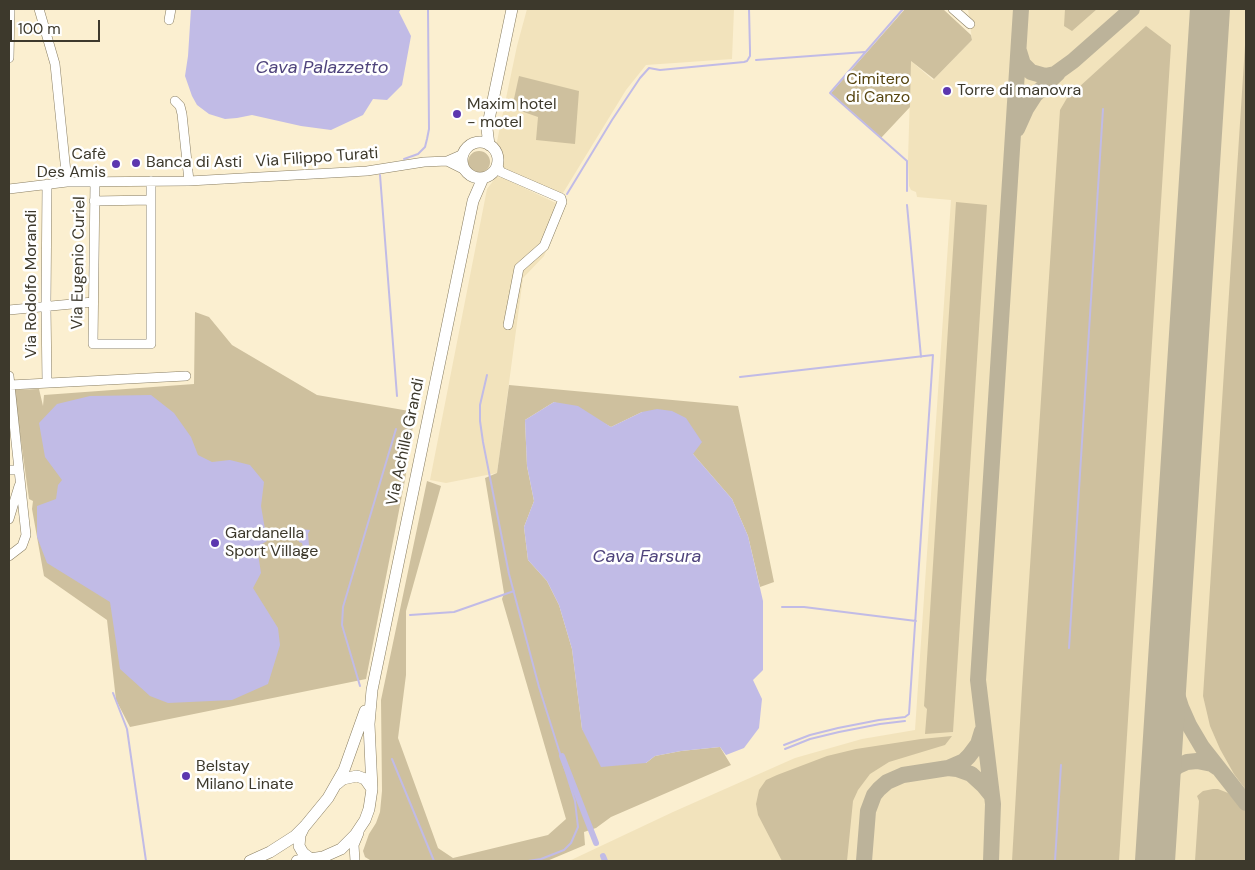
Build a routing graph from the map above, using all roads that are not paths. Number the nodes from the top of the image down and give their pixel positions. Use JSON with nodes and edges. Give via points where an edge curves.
{"nodes":[{"id":1,"x":10,"y":9,"type":"edge"},
{"id":2,"x":39,"y":9,"type":"edge"},
{"id":3,"x":171,"y":9,"type":"edge"},
{"id":4,"x":512,"y":9,"type":"edge"},
{"id":5,"x":954,"y":9,"type":"edge"},
{"id":6,"x":169,"y":20,"type":"dead end"},
{"id":7,"x":970,"y":24,"type":"dead end"},
{"id":8,"x":9,"y":44,"type":"edge"},
{"id":9,"x":9,"y":52,"type":"edge"},
{"id":10,"x":9,"y":58,"type":"edge"},
{"id":11,"x":175,"y":101,"type":"dead end"},
{"id":12,"x":484,"y":144,"type":"junction"},
{"id":13,"x":463,"y":154,"type":"junction"},
{"id":14,"x":447,"y":161,"type":"junction"},
{"id":15,"x":481,"y":172,"type":"junction"},
{"id":16,"x":152,"y":181,"type":"junction"},
{"id":17,"x":189,"y":181,"type":"junction"},
{"id":18,"x":67,"y":182,"type":"junction"},
{"id":19,"x":94,"y":182,"type":"junction"},
{"id":20,"x":47,"y":184,"type":"junction"},
{"id":21,"x":9,"y":189,"type":"edge"},
{"id":22,"x":151,"y":200,"type":"junction"},
{"id":23,"x":94,"y":201,"type":"junction"},
{"id":24,"x":93,"y":302,"type":"junction"},
{"id":25,"x":46,"y":306,"type":"junction"},
{"id":26,"x":9,"y":310,"type":"edge"},
{"id":27,"x":508,"y":325,"type":"dead end"},
{"id":28,"x":9,"y":376,"type":"edge"},
{"id":29,"x":186,"y":376,"type":"dead end"},
{"id":30,"x":47,"y":384,"type":"junction"},
{"id":31,"x":10,"y":386,"type":"edge"},
{"id":32,"x":9,"y":470,"type":"edge"},
{"id":33,"x":20,"y":474,"type":"junction"},
{"id":34,"x":9,"y":519,"type":"edge"},
{"id":35,"x":9,"y":548,"type":"edge"},
{"id":36,"x":20,"y":548,"type":"junction"},
{"id":37,"x":9,"y":556,"type":"edge"},
{"id":38,"x":372,"y":690,"type":"junction"},
{"id":39,"x":336,"y":784,"type":"junction"},
{"id":40,"x":372,"y":789,"type":"junction"},
{"id":41,"x":365,"y":820,"type":"junction"},
{"id":42,"x":305,"y":826,"type":"junction"},
{"id":43,"x":314,"y":860,"type":"edge"},
{"id":44,"x":250,"y":861,"type":"edge"},
{"id":45,"x":297,"y":861,"type":"edge"},
{"id":46,"x":355,"y":861,"type":"edge"}],
"edges":[{"from":1,"to":8,"type":"street"},
{"from":2,"to":18,"type":"street","via":[[55,64]]},
{"from":3,"to":6,"type":"street"},
{"from":4,"to":12,"type":"main road"},
{"from":5,"to":7,"type":"street"},
{"from":8,"to":9,"type":"street"},
{"from":9,"to":10,"type":"street"},
{"from":11,"to":17,"type":"street","via":[[182,114]]},
{"from":12,"to":13,"type":"main road","via":[[470,146]]},
{"from":12,"to":15,"type":"main road","via":[[496,153]]},
{"from":13,"to":14,"type":"street","name":"Via Filippo Turati"},
{"from":13,"to":15,"type":"main road","name":"Via Achille Grandi","via":[[462,162]]},
{"from":14,"to":15,"type":"street","name":"Via Filippo Turati"},
{"from":14,"to":17,"type":"street","name":"Via Filippo Turati","via":[[366,171]]},
{"from":15,"to":27,"type":"street","via":[[501,172],[561,198],[562,202],[544,246],[520,266]]},
{"from":15,"to":38,"type":"main road","name":"Via Achille Grandi"},
{"from":16,"to":17,"type":"street","name":"Via Filippo Turati"},
{"from":16,"to":19,"type":"street","name":"Via Filippo Turati"},
{"from":16,"to":22,"type":"street"},
{"from":18,"to":19,"type":"street","name":"Via Filippo Turati"},
{"from":18,"to":20,"type":"street","name":"Via Filippo Turati"},
{"from":19,"to":23,"type":"street","name":"Via Eugenio Curiel"},
{"from":20,"to":21,"type":"street","name":"Via Filippo Turati"},
{"from":20,"to":25,"type":"street","name":"Via Rodolfo Morandi"},
{"from":22,"to":23,"type":"street"},
{"from":22,"to":24,"type":"street","name":"Via Eugenio Curiel","via":[[151,344],[93,344]]},
{"from":23,"to":24,"type":"street","name":"Via Eugenio Curiel"},
{"from":24,"to":25,"type":"street"},
{"from":25,"to":26,"type":"street"},
{"from":25,"to":30,"type":"street","name":"Via Rodolfo Morandi"},
{"from":28,"to":31,"type":"street"},
{"from":29,"to":30,"type":"street"},
{"from":30,"to":31,"type":"street"},
{"from":31,"to":33,"type":"street"},
{"from":32,"to":33,"type":"street"},
{"from":33,"to":34,"type":"street"},
{"from":33,"to":36,"type":"street","via":[[26,535]]},
{"from":35,"to":36,"type":"street"},
{"from":36,"to":37,"type":"street"},
{"from":38,"to":39,"type":"main road","name":"Via Achille Grandi"},
{"from":38,"to":40,"type":"main road","name":"Via Achille Grandi","via":[[369,724]]},
{"from":39,"to":40,"type":"main road","via":[[357,776],[365,779]]},
{"from":39,"to":42,"type":"main road","name":"Via Achille Grandi"},
{"from":40,"to":41,"type":"main road","name":"Via Achille Grandi"},
{"from":41,"to":43,"type":"main road","name":"Via Achille Grandi","via":[[340,849]]},
{"from":41,"to":46,"type":"street","via":[[354,845]]},
{"from":42,"to":43,"type":"main road","via":[[299,846]]},
{"from":42,"to":44,"type":"main road","name":"Via Achille Grandi","via":[[270,852]]},
{"from":43,"to":45,"type":"main road","name":"Via Achille Grandi"}]}
